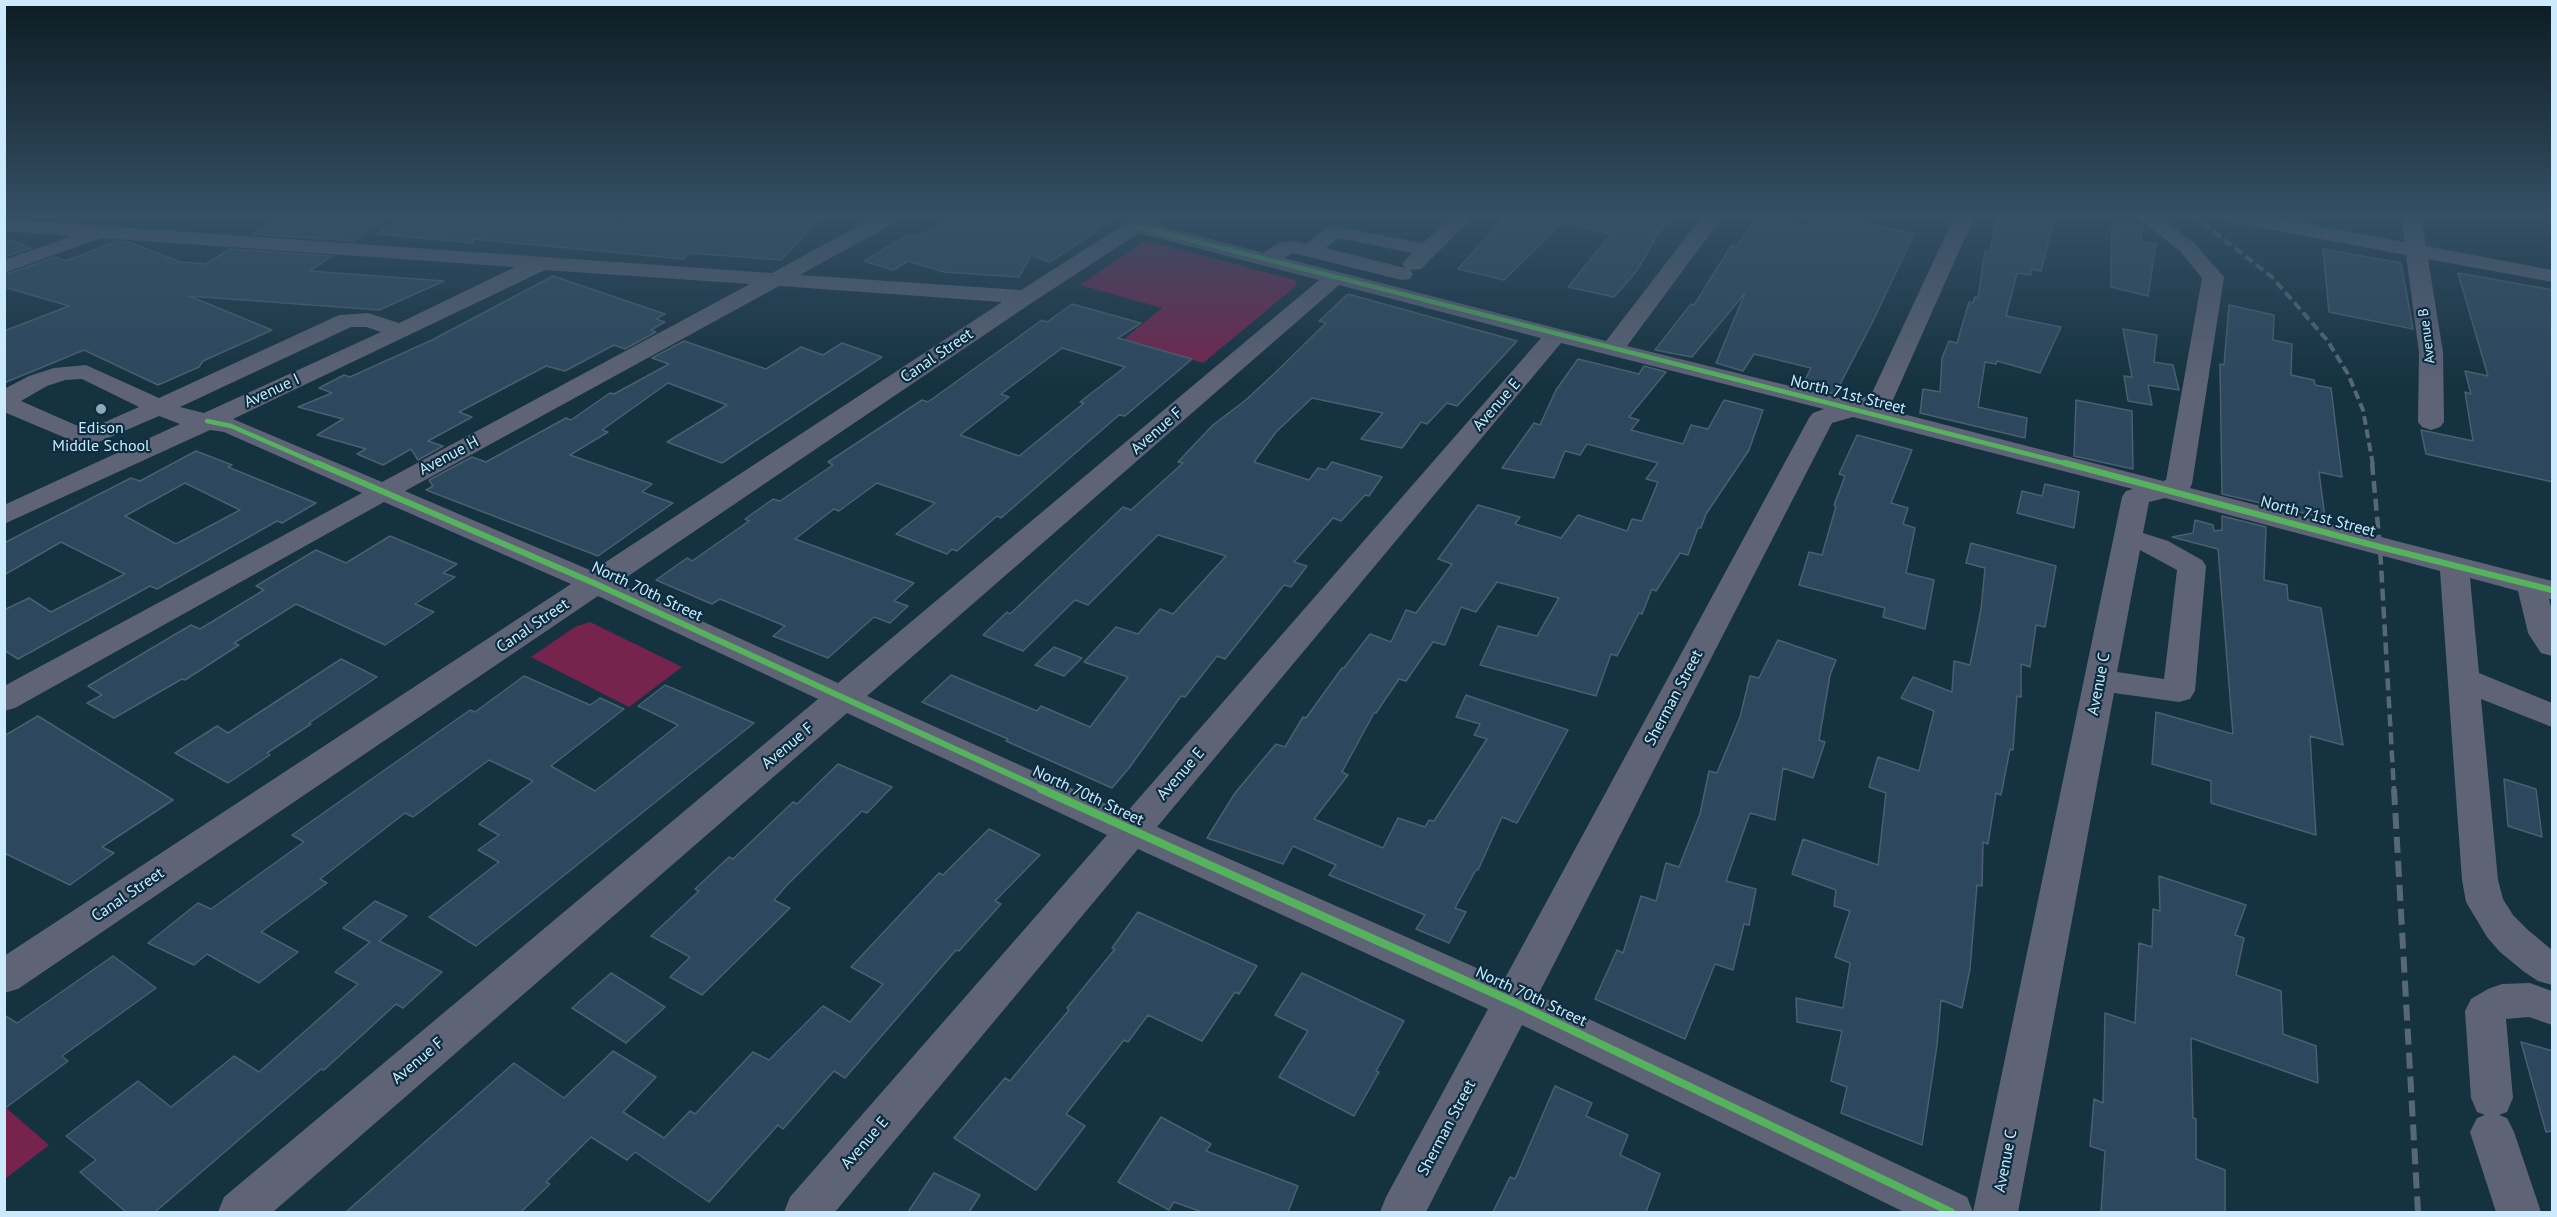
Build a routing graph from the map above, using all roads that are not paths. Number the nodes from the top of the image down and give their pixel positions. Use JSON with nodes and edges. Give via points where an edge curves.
{"nodes":[{"id":1,"x":521,"y":272,"type":"edge"},
{"id":2,"x":662,"y":272,"type":"edge"},
{"id":3,"x":791,"y":272,"type":"edge"},
{"id":4,"x":1064,"y":272,"type":"edge"},
{"id":5,"x":1310,"y":272,"type":"edge"},
{"id":6,"x":1367,"y":272,"type":"edge"},
{"id":7,"x":1404,"y":272,"type":"edge"},
{"id":8,"x":1671,"y":272,"type":"edge"},
{"id":9,"x":1939,"y":272,"type":"edge"},
{"id":10,"x":2208,"y":272,"type":"edge"},
{"id":11,"x":2418,"y":272,"type":"edge"},
{"id":12,"x":2531,"y":272,"type":"edge"},
{"id":13,"x":2553,"y":276,"type":"edge"},
{"id":14,"x":1335,"y":278,"type":"junction"},
{"id":15,"x":776,"y":280,"type":"junction"},
{"id":16,"x":1393,"y":282,"type":"junction"},
{"id":17,"x":1025,"y":297,"type":"junction"},
{"id":18,"x":401,"y":331,"type":"junction"},
{"id":19,"x":1556,"y":335,"type":"junction"},
{"id":20,"x":1612,"y":349,"type":"junction"},
{"id":21,"x":159,"y":406,"type":"junction"},
{"id":22,"x":1849,"y":409,"type":"junction"},
{"id":23,"x":207,"y":421,"type":"junction"},
{"id":24,"x":2431,"y":422,"type":"dead end"},
{"id":25,"x":2166,"y":490,"type":"junction"},
{"id":26,"x":383,"y":492,"type":"junction"},
{"id":27,"x":4,"y":516,"type":"edge"},
{"id":28,"x":2128,"y":537,"type":"junction"},
{"id":29,"x":2454,"y":565,"type":"junction"},
{"id":30,"x":596,"y":584,"type":"junction"},
{"id":31,"x":2542,"y":587,"type":"edge"},
{"id":32,"x":2553,"y":646,"type":"edge"},
{"id":33,"x":2100,"y":679,"type":"junction"},
{"id":34,"x":2463,"y":679,"type":"junction"},
{"id":35,"x":845,"y":698,"type":"junction"},
{"id":36,"x":4,"y":700,"type":"edge"},
{"id":37,"x":2553,"y":716,"type":"edge"},
{"id":38,"x":1132,"y":831,"type":"junction"},
{"id":39,"x":2553,"y":969,"type":"edge"},
{"id":40,"x":4,"y":977,"type":"edge"},
{"id":41,"x":1513,"y":1002,"type":"junction"},
{"id":42,"x":2553,"y":1008,"type":"edge"},
{"id":43,"x":240,"y":1212,"type":"edge"},
{"id":44,"x":806,"y":1212,"type":"edge"},
{"id":45,"x":1402,"y":1212,"type":"edge"},
{"id":46,"x":1951,"y":1212,"type":"edge"},
{"id":47,"x":1996,"y":1212,"type":"edge"},
{"id":48,"x":2518,"y":1212,"type":"edge"}],
"edges":[{"from":1,"to":18,"type":"street","name":"Avenue I"},
{"from":2,"to":15,"type":"street"},
{"from":3,"to":15,"type":"street","name":"Avenue H"},
{"from":4,"to":17,"type":"street","name":"Canal Street"},
{"from":5,"to":14,"type":"street","name":"North 71st Street"},
{"from":6,"to":16,"type":"street"},
{"from":7,"to":16,"type":"street"},
{"from":8,"to":20,"type":"street"},
{"from":9,"to":22,"type":"street","name":"Sherman Street","via":[[1881,400]]},
{"from":10,"to":25,"type":"street","via":[[2213,277],[2179,484]]},
{"from":11,"to":24,"type":"street","name":"Avenue B","via":[[2431,352]]},
{"from":12,"to":13,"type":"street"},
{"from":14,"to":16,"type":"street","name":"North 71st Street"},
{"from":14,"to":35,"type":"street","name":"Avenue F"},
{"from":15,"to":17,"type":"street"},
{"from":15,"to":26,"type":"street","name":"Avenue H"},
{"from":16,"to":19,"type":"street","name":"North 71st Street"},
{"from":17,"to":30,"type":"street","name":"Canal Street"},
{"from":18,"to":21,"type":"street","via":[[368,320],[347,320]]},
{"from":18,"to":23,"type":"street","name":"Avenue I"},
{"from":19,"to":20,"type":"street","name":"North 71st Street"},
{"from":19,"to":38,"type":"street","name":"Avenue E"},
{"from":20,"to":22,"type":"street","name":"North 71st Street"},
{"from":21,"to":21,"type":"street","name":"North 70th Street","via":[[87,439],[6,403],[15,393],[38,381],[63,373],[87,372]]},
{"from":21,"to":23,"type":"street","name":"North 70th Street","via":[[182,417]]},
{"from":22,"to":25,"type":"street","name":"North 71st Street"},
{"from":22,"to":41,"type":"street","name":"Sherman Street","via":[[1822,418]]},
{"from":23,"to":26,"type":"street","name":"North 70th Street","via":[[231,426]]},
{"from":23,"to":27,"type":"street","name":"Avenue I"},
{"from":25,"to":28,"type":"street","name":"Avenue C","via":[[2136,497]]},
{"from":25,"to":29,"type":"street","name":"North 71st Street"},
{"from":26,"to":30,"type":"street","name":"North 70th Street"},
{"from":26,"to":36,"type":"street","name":"Avenue H"},
{"from":28,"to":33,"type":"street","name":"Avenue C"},
{"from":28,"to":33,"type":"street","via":[[2192,566],[2179,691]]},
{"from":29,"to":31,"type":"street","name":"North 71st Street"},
{"from":29,"to":34,"type":"street"},
{"from":30,"to":35,"type":"street","name":"North 70th Street"},
{"from":30,"to":40,"type":"street","name":"Canal Street"},
{"from":31,"to":32,"type":"street","via":[[2543,633]]},
{"from":33,"to":47,"type":"street","name":"Avenue C"},
{"from":34,"to":37,"type":"street"},
{"from":34,"to":39,"type":"street","via":[[2485,902],[2514,941]]},
{"from":35,"to":38,"type":"street","name":"North 70th Street"},
{"from":35,"to":43,"type":"street","name":"Avenue F"},
{"from":38,"to":41,"type":"street","name":"North 70th Street"},
{"from":38,"to":44,"type":"street","name":"Avenue E"},
{"from":41,"to":45,"type":"street","name":"Sherman Street"},
{"from":41,"to":46,"type":"street","name":"North 70th Street"},
{"from":42,"to":48,"type":"street","via":[[2530,1000],[2502,1001],[2485,1011],[2492,1115]]}]}
